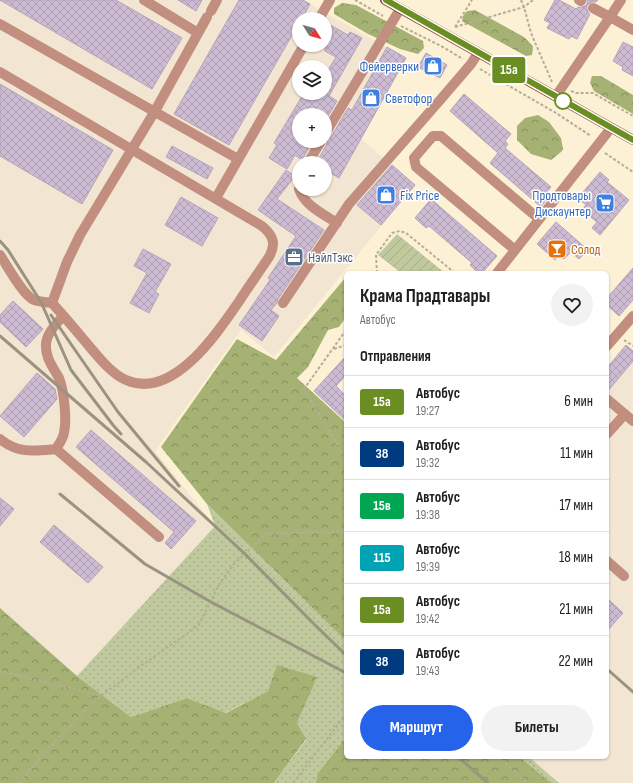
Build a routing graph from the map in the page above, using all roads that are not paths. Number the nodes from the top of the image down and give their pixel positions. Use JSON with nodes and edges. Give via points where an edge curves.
{"nodes":[{"id":1,"x":144,"y":0,"type":"edge"},
{"id":2,"x":217,"y":0,"type":"edge"},
{"id":3,"x":330,"y":0,"type":"edge"},
{"id":4,"x":386,"y":0,"type":"edge"},
{"id":5,"x":621,"y":0,"type":"edge"},
{"id":6,"x":593,"y":8,"type":"dead end"},
{"id":7,"x":400,"y":9,"type":"junction"},
{"id":8,"x":323,"y":12,"type":"edge"},
{"id":9,"x":610,"y":17,"type":"junction"},
{"id":10,"x":0,"y":24,"type":"edge"},
{"id":11,"x":633,"y":30,"type":"edge"},
{"id":12,"x":198,"y":34,"type":"junction"},
{"id":13,"x":300,"y":52,"type":"edge"},
{"id":14,"x":478,"y":53,"type":"junction"},
{"id":15,"x":0,"y":72,"type":"edge"},
{"id":16,"x":556,"y":96,"type":"junction"},
{"id":17,"x":155,"y":111,"type":"junction"},
{"id":18,"x":332,"y":122,"type":"edge"},
{"id":19,"x":611,"y":128,"type":"junction"},
{"id":20,"x":633,"y":140,"type":"edge"},
{"id":21,"x":131,"y":150,"type":"junction"},
{"id":22,"x":238,"y":159,"type":"junction"},
{"id":23,"x":302,"y":196,"type":"edge"},
{"id":24,"x":216,"y":198,"type":"junction"},
{"id":25,"x":539,"y":219,"type":"junction"},
{"id":26,"x":337,"y":223,"type":"junction"},
{"id":27,"x":515,"y":250,"type":"junction"},
{"id":28,"x":0,"y":255,"type":"edge"},
{"id":29,"x":499,"y":271,"type":"edge"},
{"id":30,"x":52,"y":303,"type":"junction"},
{"id":31,"x":282,"y":303,"type":"dead end"},
{"id":32,"x":64,"y":316,"type":"junction"},
{"id":33,"x":633,"y":316,"type":"edge"},
{"id":34,"x":609,"y":344,"type":"edge"},
{"id":35,"x":609,"y":401,"type":"edge"},
{"id":36,"x":624,"y":414,"type":"junction"},
{"id":37,"x":633,"y":421,"type":"edge"},
{"id":38,"x":609,"y":432,"type":"edge"},
{"id":39,"x":0,"y":439,"type":"edge"},
{"id":40,"x":56,"y":449,"type":"junction"},
{"id":41,"x":159,"y":537,"type":"dead end"},
{"id":42,"x":609,"y":563,"type":"edge"},
{"id":43,"x":624,"y":576,"type":"dead end"}],
"edges":[{"from":1,"to":12,"type":"lane"},
{"from":2,"to":12,"type":"lane"},
{"from":3,"to":8,"type":"lane"},
{"from":4,"to":7,"type":"main road"},
{"from":5,"to":9,"type":"lane"},
{"from":6,"to":9,"type":"lane"},
{"from":7,"to":14,"type":"main road"},
{"from":7,"to":18,"type":"lane"},
{"from":9,"to":11,"type":"lane"},
{"from":9,"to":16,"type":"lane"},
{"from":10,"to":17,"type":"lane"},
{"from":12,"to":17,"type":"lane"},
{"from":13,"to":22,"type":"lane"},
{"from":14,"to":16,"type":"main road"},
{"from":14,"to":26,"type":"lane","via":[[349,204]]},
{"from":15,"to":21,"type":"lane"},
{"from":16,"to":19,"type":"main road"},
{"from":17,"to":21,"type":"lane"},
{"from":17,"to":22,"type":"lane"},
{"from":19,"to":20,"type":"main road"},
{"from":19,"to":25,"type":"lane"},
{"from":21,"to":24,"type":"lane"},
{"from":21,"to":30,"type":"lane","via":[[80,235]]},
{"from":22,"to":24,"type":"lane"},
{"from":23,"to":26,"type":"lane"},
{"from":24,"to":32,"type":"lane","via":[[262,226],[274,244],[269,257],[221,327],[201,351],[181,369],[156,382],[145,384],[125,380],[106,365]]},
{"from":25,"to":27,"type":"lane"},
{"from":25,"to":27,"type":"lane","via":[[441,136],[433,136],[414,158],[416,167]]},
{"from":26,"to":31,"type":"lane"},
{"from":27,"to":29,"type":"lane"},
{"from":28,"to":30,"type":"lane","via":[[29,297],[35,301]]},
{"from":30,"to":32,"type":"lane"},
{"from":32,"to":40,"type":"lane","via":[[50,332],[46,344],[50,363],[63,390],[64,433]]},
{"from":33,"to":34,"type":"lane"},
{"from":35,"to":36,"type":"lane"},
{"from":36,"to":37,"type":"lane"},
{"from":36,"to":38,"type":"lane"},
{"from":39,"to":40,"type":"lane","via":[[20,450]]},
{"from":40,"to":41,"type":"lane"},
{"from":42,"to":43,"type":"lane"}]}
